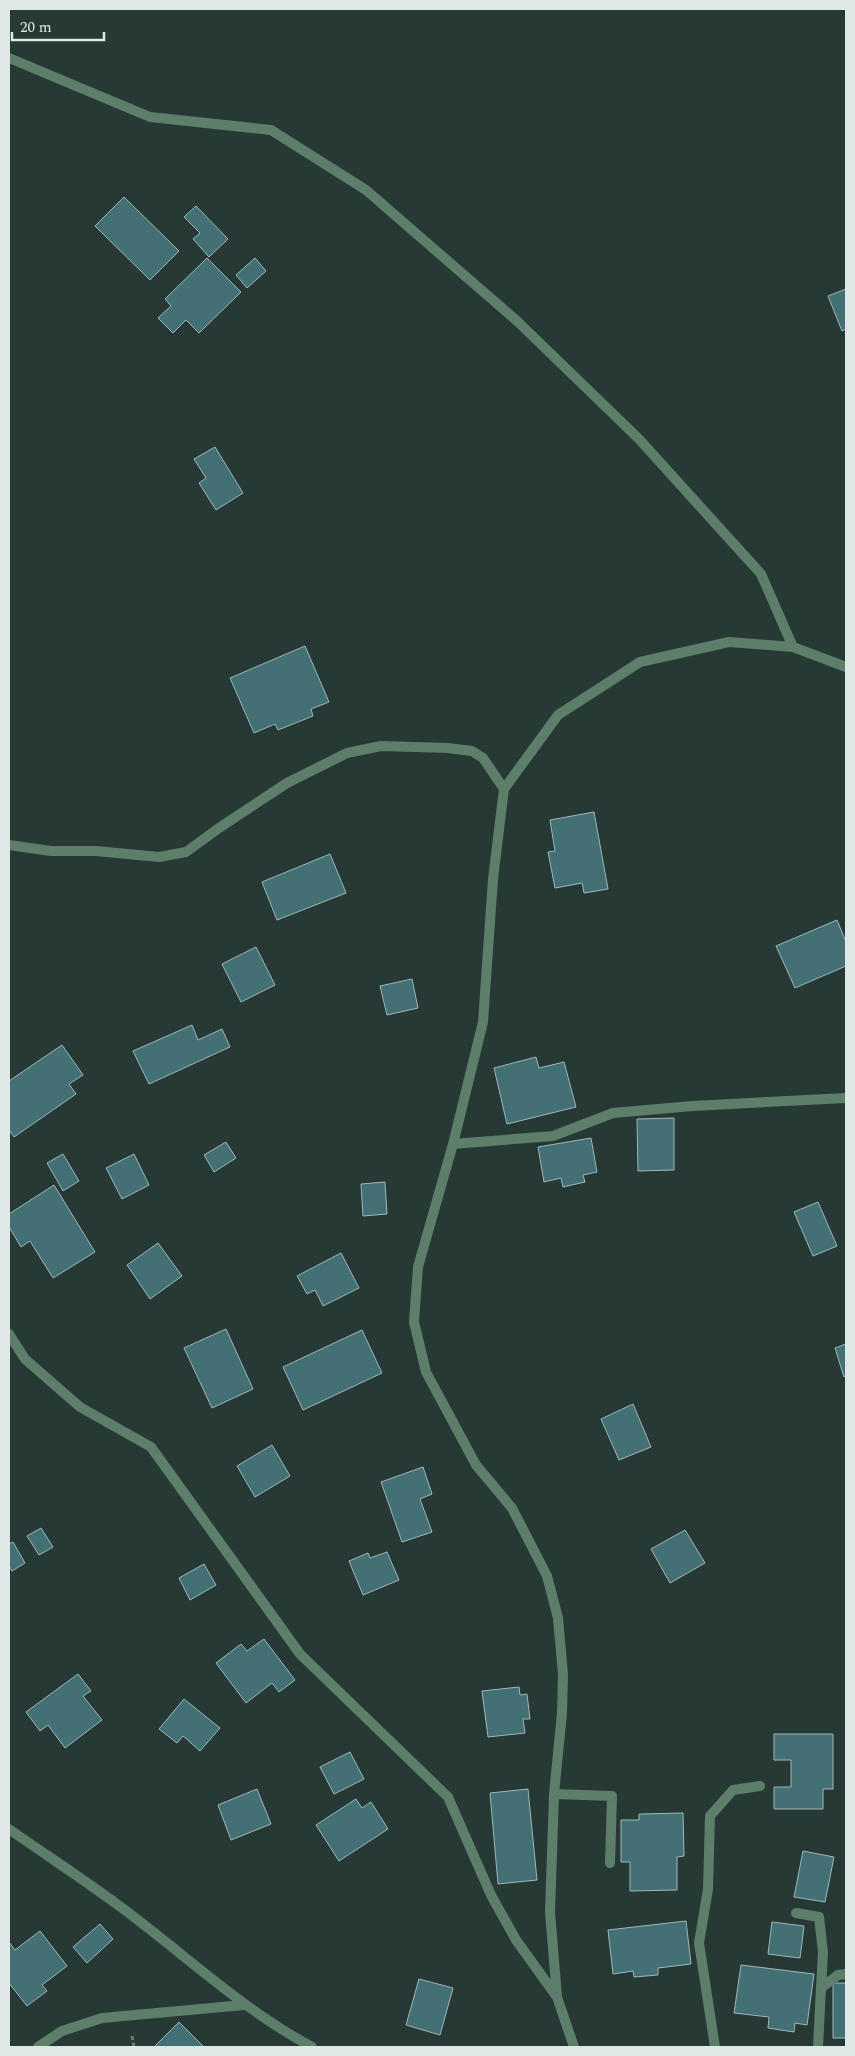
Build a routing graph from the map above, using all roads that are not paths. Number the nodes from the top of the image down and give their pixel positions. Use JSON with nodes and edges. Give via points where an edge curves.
{"nodes":[{"id":1,"x":9,"y":58,"type":"edge"},
{"id":2,"x":793,"y":647,"type":"junction"},
{"id":3,"x":846,"y":667,"type":"edge"},
{"id":4,"x":504,"y":789,"type":"junction"},
{"id":5,"x":9,"y":845,"type":"edge"},
{"id":6,"x":846,"y":1098,"type":"edge"},
{"id":7,"x":453,"y":1144,"type":"junction"},
{"id":8,"x":9,"y":1334,"type":"edge"},
{"id":9,"x":760,"y":1786,"type":"dead end"},
{"id":10,"x":554,"y":1794,"type":"junction"},
{"id":11,"x":9,"y":1829,"type":"edge"},
{"id":12,"x":610,"y":1863,"type":"dead end"},
{"id":13,"x":796,"y":1913,"type":"dead end"},
{"id":14,"x":846,"y":1974,"type":"edge"},
{"id":15,"x":820,"y":1988,"type":"junction"},
{"id":16,"x":557,"y":1997,"type":"junction"},
{"id":17,"x":244,"y":2005,"type":"junction"},
{"id":18,"x":38,"y":2047,"type":"edge"},
{"id":19,"x":312,"y":2047,"type":"edge"},
{"id":20,"x":574,"y":2047,"type":"edge"},
{"id":21,"x":715,"y":2047,"type":"edge"},
{"id":22,"x":818,"y":2047,"type":"edge"}],
"edges":[{"from":1,"to":2,"type":"street","via":[[150,117],[271,130],[366,190],[517,321],[639,439],[761,574]]},
{"from":2,"to":3,"type":"street"},
{"from":2,"to":4,"type":"street","via":[[729,642],[640,662],[558,715]]},
{"from":4,"to":5,"type":"street","via":[[482,758],[472,752],[381,746],[347,753],[287,783],[186,852],[159,857],[51,851]]},
{"from":4,"to":7,"type":"street","via":[[493,879],[483,1022]]},
{"from":6,"to":7,"type":"street","via":[[613,1112],[553,1136]]},
{"from":7,"to":10,"type":"street","via":[[418,1267],[414,1322],[426,1372],[476,1465],[512,1508],[546,1576],[558,1618],[563,1674]]},
{"from":8,"to":16,"type":"street","via":[[25,1359],[80,1407],[151,1447],[300,1654],[448,1796],[491,1895],[516,1940]]},
{"from":9,"to":21,"type":"street","via":[[733,1790],[710,1816],[708,1889],[699,1943]]},
{"from":10,"to":12,"type":"street","via":[[612,1796]]},
{"from":10,"to":16,"type":"street","via":[[550,1912]]},
{"from":11,"to":17,"type":"street","via":[[133,1916]]},
{"from":13,"to":15,"type":"street","via":[[819,1916],[823,1952]]},
{"from":14,"to":15,"type":"street","via":[[838,1975]]},
{"from":15,"to":22,"type":"street"},
{"from":16,"to":20,"type":"street"},
{"from":17,"to":18,"type":"street","via":[[102,2018],[62,2031]]},
{"from":17,"to":19,"type":"street"}]}
